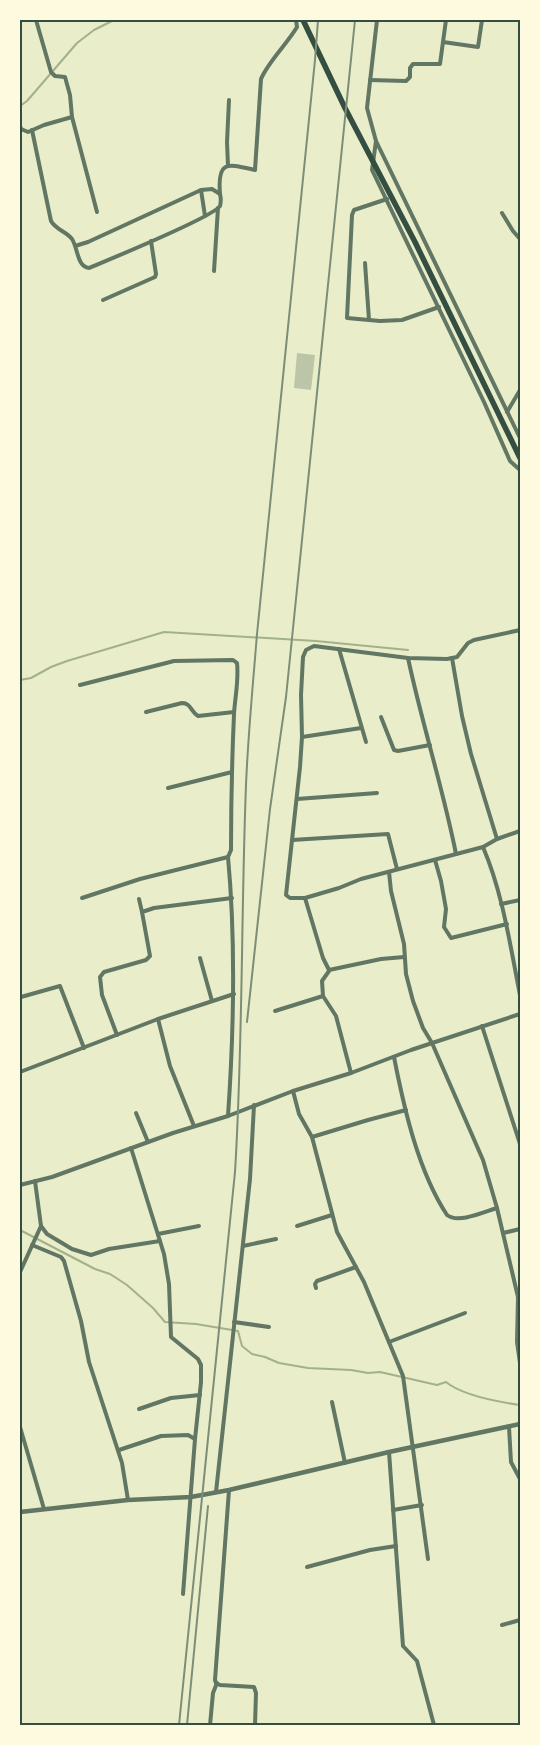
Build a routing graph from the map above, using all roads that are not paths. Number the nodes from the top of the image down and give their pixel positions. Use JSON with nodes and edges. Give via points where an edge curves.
{"nodes":[{"id":1,"x":36,"y":20,"type":"edge"},
{"id":2,"x":296,"y":20,"type":"edge"},
{"id":3,"x":303,"y":20,"type":"edge"},
{"id":4,"x":377,"y":20,"type":"edge"},
{"id":5,"x":446,"y":20,"type":"edge"},
{"id":6,"x":482,"y":20,"type":"edge"},
{"id":7,"x":443,"y":42,"type":"junction"},
{"id":8,"x":370,"y":80,"type":"junction"},
{"id":9,"x":229,"y":100,"type":"dead end"},
{"id":10,"x":72,"y":117,"type":"junction"},
{"id":11,"x":20,"y":126,"type":"edge"},
{"id":12,"x":32,"y":130,"type":"junction"},
{"id":13,"x":376,"y":141,"type":"junction"},
{"id":14,"x":228,"y":166,"type":"junction"},
{"id":15,"x":201,"y":190,"type":"junction"},
{"id":16,"x":220,"y":194,"type":"junction"},
{"id":17,"x":387,"y":199,"type":"junction"},
{"id":18,"x":218,"y":208,"type":"junction"},
{"id":19,"x":97,"y":212,"type":"dead end"},
{"id":20,"x":502,"y":213,"type":"dead end"},
{"id":21,"x":205,"y":216,"type":"junction"},
{"id":22,"x":520,"y":238,"type":"edge"},
{"id":23,"x":150,"y":241,"type":"junction"},
{"id":24,"x":75,"y":246,"type":"junction"},
{"id":25,"x":365,"y":263,"type":"dead end"},
{"id":26,"x":214,"y":271,"type":"dead end"},
{"id":27,"x":103,"y":300,"type":"dead end"},
{"id":28,"x":439,"y":307,"type":"junction"},
{"id":29,"x":369,"y":320,"type":"junction"},
{"id":30,"x":520,"y":390,"type":"edge"},
{"id":31,"x":507,"y":412,"type":"junction"},
{"id":32,"x":520,"y":438,"type":"edge"},
{"id":33,"x":519,"y":455,"type":"edge"},
{"id":34,"x":520,"y":470,"type":"edge"},
{"id":35,"x":520,"y":630,"type":"edge"},
{"id":36,"x":340,"y":649,"type":"junction"},
{"id":37,"x":408,"y":658,"type":"junction"},
{"id":38,"x":452,"y":658,"type":"junction"},
{"id":39,"x":80,"y":685,"type":"dead end"},
{"id":40,"x":146,"y":712,"type":"dead end"},
{"id":41,"x":234,"y":712,"type":"junction"},
{"id":42,"x":380,"y":717,"type":"dead end"},
{"id":43,"x":361,"y":728,"type":"junction"},
{"id":44,"x":302,"y":737,"type":"junction"},
{"id":45,"x":366,"y":742,"type":"dead end"},
{"id":46,"x":430,"y":745,"type":"junction"},
{"id":47,"x":232,"y":772,"type":"junction"},
{"id":48,"x":168,"y":788,"type":"dead end"},
{"id":49,"x":377,"y":793,"type":"dead end"},
{"id":50,"x":297,"y":799,"type":"junction"},
{"id":51,"x":520,"y":831,"type":"edge"},
{"id":52,"x":497,"y":839,"type":"junction"},
{"id":53,"x":292,"y":840,"type":"junction"},
{"id":54,"x":483,"y":847,"type":"junction"},
{"id":55,"x":456,"y":854,"type":"junction"},
{"id":56,"x":228,"y":857,"type":"junction"},
{"id":57,"x":435,"y":860,"type":"junction"},
{"id":58,"x":397,"y":869,"type":"junction"},
{"id":59,"x":389,"y":872,"type":"junction"},
{"id":60,"x":82,"y":898,"type":"dead end"},
{"id":61,"x":232,"y":898,"type":"junction"},
{"id":62,"x":305,"y":898,"type":"junction"},
{"id":63,"x":139,"y":899,"type":"dead end"},
{"id":64,"x":520,"y":900,"type":"edge"},
{"id":65,"x":501,"y":904,"type":"junction"},
{"id":66,"x":142,"y":912,"type":"junction"},
{"id":67,"x":507,"y":924,"type":"junction"},
{"id":68,"x":404,"y":957,"type":"junction"},
{"id":69,"x":200,"y":958,"type":"dead end"},
{"id":70,"x":330,"y":971,"type":"junction"},
{"id":71,"x":234,"y":994,"type":"junction"},
{"id":72,"x":520,"y":995,"type":"edge"},
{"id":73,"x":323,"y":996,"type":"junction"},
{"id":74,"x":21,"y":998,"type":"dead end"},
{"id":75,"x":212,"y":1001,"type":"junction"},
{"id":76,"x":275,"y":1011,"type":"dead end"},
{"id":77,"x":520,"y":1014,"type":"edge"},
{"id":78,"x":158,"y":1019,"type":"junction"},
{"id":79,"x":482,"y":1026,"type":"junction"},
{"id":80,"x":117,"y":1035,"type":"junction"},
{"id":81,"x":432,"y":1043,"type":"junction"},
{"id":82,"x":84,"y":1048,"type":"junction"},
{"id":83,"x":394,"y":1057,"type":"junction"},
{"id":84,"x":20,"y":1072,"type":"edge"},
{"id":85,"x":352,"y":1073,"type":"junction"},
{"id":86,"x":293,"y":1091,"type":"junction"},
{"id":87,"x":254,"y":1105,"type":"junction"},
{"id":88,"x":406,"y":1110,"type":"junction"},
{"id":89,"x":136,"y":1113,"type":"dead end"},
{"id":90,"x":228,"y":1116,"type":"junction"},
{"id":91,"x":194,"y":1126,"type":"junction"},
{"id":92,"x":312,"y":1138,"type":"junction"},
{"id":93,"x":148,"y":1142,"type":"junction"},
{"id":94,"x":520,"y":1144,"type":"edge"},
{"id":95,"x":131,"y":1148,"type":"junction"},
{"id":96,"x":35,"y":1181,"type":"junction"},
{"id":97,"x":20,"y":1185,"type":"edge"},
{"id":98,"x":497,"y":1208,"type":"junction"},
{"id":99,"x":332,"y":1215,"type":"junction"},
{"id":100,"x":41,"y":1226,"type":"junction"},
{"id":101,"x":200,"y":1226,"type":"dead end"},
{"id":102,"x":297,"y":1226,"type":"dead end"},
{"id":103,"x":520,"y":1229,"type":"edge"},
{"id":104,"x":504,"y":1233,"type":"junction"},
{"id":105,"x":158,"y":1234,"type":"junction"},
{"id":106,"x":276,"y":1239,"type":"dead end"},
{"id":107,"x":160,"y":1241,"type":"junction"},
{"id":108,"x":32,"y":1245,"type":"junction"},
{"id":109,"x":243,"y":1246,"type":"junction"},
{"id":110,"x":356,"y":1267,"type":"junction"},
{"id":111,"x":20,"y":1272,"type":"edge"},
{"id":112,"x":316,"y":1288,"type":"dead end"},
{"id":113,"x":465,"y":1313,"type":"dead end"},
{"id":114,"x":234,"y":1323,"type":"junction"},
{"id":115,"x":269,"y":1327,"type":"dead end"},
{"id":116,"x":389,"y":1342,"type":"junction"},
{"id":117,"x":520,"y":1363,"type":"edge"},
{"id":118,"x":200,"y":1395,"type":"junction"},
{"id":119,"x":332,"y":1402,"type":"dead end"},
{"id":120,"x":140,"y":1409,"type":"dead end"},
{"id":121,"x":520,"y":1424,"type":"edge"},
{"id":122,"x":20,"y":1427,"type":"edge"},
{"id":123,"x":509,"y":1427,"type":"junction"},
{"id":124,"x":195,"y":1439,"type":"junction"},
{"id":125,"x":26,"y":1447,"type":"junction"},
{"id":126,"x":413,"y":1447,"type":"junction"},
{"id":127,"x":20,"y":1450,"type":"edge"},
{"id":128,"x":118,"y":1450,"type":"junction"},
{"id":129,"x":389,"y":1452,"type":"junction"},
{"id":130,"x":345,"y":1463,"type":"junction"},
{"id":131,"x":520,"y":1479,"type":"edge"},
{"id":132,"x":228,"y":1490,"type":"junction"},
{"id":133,"x":216,"y":1492,"type":"junction"},
{"id":134,"x":191,"y":1497,"type":"junction"},
{"id":135,"x":128,"y":1500,"type":"junction"},
{"id":136,"x":422,"y":1505,"type":"junction"},
{"id":137,"x":44,"y":1509,"type":"junction"},
{"id":138,"x":393,"y":1510,"type":"junction"},
{"id":139,"x":20,"y":1512,"type":"edge"},
{"id":140,"x":396,"y":1546,"type":"junction"},
{"id":141,"x":428,"y":1559,"type":"dead end"},
{"id":142,"x":307,"y":1567,"type":"dead end"},
{"id":143,"x":182,"y":1594,"type":"dead end"},
{"id":144,"x":520,"y":1620,"type":"edge"},
{"id":145,"x":502,"y":1625,"type":"dead end"},
{"id":146,"x":217,"y":1684,"type":"junction"},
{"id":147,"x":210,"y":1725,"type":"edge"},
{"id":148,"x":254,"y":1725,"type":"edge"},
{"id":149,"x":434,"y":1725,"type":"edge"}],
"edges":[{"from":1,"to":10,"type":"street","via":[[52,72],[64,77]]},
{"from":2,"to":14,"type":"street","via":[[297,27],[287,44],[261,79],[255,170]]},
{"from":3,"to":33,"type":"main road"},
{"from":4,"to":8,"type":"street"},
{"from":5,"to":7,"type":"street"},
{"from":6,"to":7,"type":"street","via":[[478,47]]},
{"from":7,"to":8,"type":"street","via":[[440,64],[413,64],[406,81]]},
{"from":8,"to":13,"type":"street","via":[[367,108]]},
{"from":9,"to":14,"type":"street"},
{"from":10,"to":12,"type":"street"},
{"from":10,"to":19,"type":"street"},
{"from":11,"to":12,"type":"street","via":[[26,132]]},
{"from":12,"to":24,"type":"street","via":[[51,221],[72,239]]},
{"from":13,"to":17,"type":"street","via":[[372,170]]},
{"from":13,"to":31,"type":"street"},
{"from":14,"to":16,"type":"street","via":[[220,175]]},
{"from":15,"to":16,"type":"street","via":[[212,189]]},
{"from":15,"to":21,"type":"street"},
{"from":15,"to":24,"type":"street"},
{"from":16,"to":18,"type":"street"},
{"from":17,"to":28,"type":"street"},
{"from":17,"to":29,"type":"street","via":[[354,210],[351,221],[347,318]]},
{"from":18,"to":21,"type":"street"},
{"from":18,"to":26,"type":"street"},
{"from":20,"to":22,"type":"street"},
{"from":21,"to":23,"type":"street"},
{"from":23,"to":24,"type":"street","via":[[89,268],[83,267]]},
{"from":23,"to":27,"type":"street","via":[[155,277]]},
{"from":25,"to":29,"type":"street"},
{"from":28,"to":29,"type":"street","via":[[402,320]]},
{"from":28,"to":34,"type":"street","via":[[510,461]]},
{"from":30,"to":31,"type":"street"},
{"from":31,"to":32,"type":"street"},
{"from":35,"to":38,"type":"street","via":[[474,640]]},
{"from":36,"to":37,"type":"street"},
{"from":36,"to":43,"type":"street"},
{"from":36,"to":44,"type":"street","via":[[314,646],[306,650],[301,695]]},
{"from":37,"to":38,"type":"street"},
{"from":37,"to":46,"type":"street"},
{"from":38,"to":52,"type":"street","via":[[471,754]]},
{"from":39,"to":41,"type":"street","via":[[174,661],[233,660],[237,663],[238,676]]},
{"from":40,"to":41,"type":"street","via":[[182,703],[190,706],[198,716]]},
{"from":41,"to":47,"type":"street"},
{"from":42,"to":46,"type":"street","via":[[394,750]]},
{"from":43,"to":44,"type":"street"},
{"from":43,"to":45,"type":"street"},
{"from":44,"to":50,"type":"street"},
{"from":46,"to":55,"type":"street"},
{"from":47,"to":48,"type":"street"},
{"from":47,"to":56,"type":"street","via":[[231,850]]},
{"from":49,"to":50,"type":"street"},
{"from":50,"to":53,"type":"street"},
{"from":51,"to":52,"type":"street"},
{"from":52,"to":54,"type":"street"},
{"from":53,"to":58,"type":"street","via":[[388,834]]},
{"from":53,"to":62,"type":"street","via":[[286,895]]},
{"from":54,"to":55,"type":"street"},
{"from":54,"to":65,"type":"street","via":[[493,870]]},
{"from":55,"to":57,"type":"street"},
{"from":56,"to":60,"type":"street","via":[[140,879]]},
{"from":56,"to":61,"type":"street"},
{"from":57,"to":58,"type":"street"},
{"from":57,"to":67,"type":"street","via":[[446,908],[444,927],[451,938]]},
{"from":58,"to":59,"type":"street"},
{"from":59,"to":62,"type":"street"},
{"from":59,"to":68,"type":"street"},
{"from":61,"to":66,"type":"street"},
{"from":61,"to":71,"type":"street"},
{"from":62,"to":70,"type":"street"},
{"from":63,"to":66,"type":"street"},
{"from":64,"to":65,"type":"street"},
{"from":65,"to":67,"type":"street"},
{"from":66,"to":80,"type":"street","via":[[149,958],[104,972],[100,977],[102,995]]},
{"from":67,"to":72,"type":"street"},
{"from":68,"to":70,"type":"street"},
{"from":68,"to":81,"type":"street","via":[[413,1001]]},
{"from":69,"to":75,"type":"street"},
{"from":70,"to":73,"type":"street","via":[[322,981]]},
{"from":71,"to":75,"type":"street"},
{"from":71,"to":90,"type":"street"},
{"from":73,"to":76,"type":"street"},
{"from":73,"to":85,"type":"street","via":[[336,1016]]},
{"from":74,"to":82,"type":"street","via":[[60,986]]},
{"from":75,"to":78,"type":"street"},
{"from":77,"to":79,"type":"street"},
{"from":78,"to":80,"type":"street"},
{"from":78,"to":91,"type":"street","via":[[167,1058]]},
{"from":79,"to":81,"type":"street"},
{"from":79,"to":94,"type":"street"},
{"from":80,"to":82,"type":"street"},
{"from":81,"to":83,"type":"street"},
{"from":81,"to":98,"type":"street","via":[[483,1160]]},
{"from":82,"to":84,"type":"street"},
{"from":83,"to":85,"type":"street"},
{"from":83,"to":88,"type":"street"},
{"from":85,"to":86,"type":"street"},
{"from":86,"to":87,"type":"street"},
{"from":86,"to":92,"type":"street","via":[[299,1114]]},
{"from":87,"to":90,"type":"street"},
{"from":87,"to":109,"type":"street","via":[[252,1164]]},
{"from":88,"to":92,"type":"street"},
{"from":88,"to":98,"type":"street","via":[[423,1168],[446,1215],[460,1218]]},
{"from":89,"to":93,"type":"street"},
{"from":90,"to":91,"type":"street"},
{"from":91,"to":93,"type":"street"},
{"from":92,"to":99,"type":"street"},
{"from":93,"to":95,"type":"street"},
{"from":95,"to":96,"type":"street"},
{"from":95,"to":105,"type":"street"},
{"from":96,"to":97,"type":"street"},
{"from":96,"to":100,"type":"street"},
{"from":98,"to":104,"type":"street"},
{"from":99,"to":102,"type":"street"},
{"from":99,"to":110,"type":"street","via":[[337,1232]]},
{"from":100,"to":107,"type":"street","via":[[47,1234],[64,1244],[91,1255]]},
{"from":100,"to":108,"type":"street"},
{"from":101,"to":105,"type":"street"},
{"from":103,"to":104,"type":"street"},
{"from":104,"to":117,"type":"street","via":[[518,1297]]},
{"from":105,"to":107,"type":"street"},
{"from":106,"to":109,"type":"street"},
{"from":107,"to":118,"type":"street","via":[[169,1284],[170,1334],[200,1362]]},
{"from":108,"to":111,"type":"street"},
{"from":108,"to":128,"type":"street","via":[[64,1261],[90,1362]]},
{"from":109,"to":114,"type":"street"},
{"from":110,"to":112,"type":"street","via":[[317,1281]]},
{"from":110,"to":116,"type":"street"},
{"from":113,"to":116,"type":"street"},
{"from":114,"to":115,"type":"street"},
{"from":114,"to":133,"type":"street"},
{"from":116,"to":126,"type":"street","via":[[404,1376]]},
{"from":118,"to":120,"type":"street","via":[[171,1398]]},
{"from":118,"to":124,"type":"street"},
{"from":119,"to":130,"type":"street"},
{"from":121,"to":123,"type":"street"},
{"from":122,"to":125,"type":"street"},
{"from":123,"to":126,"type":"street"},
{"from":123,"to":131,"type":"street","via":[[511,1462]]},
{"from":124,"to":128,"type":"street","via":[[188,1435],[161,1436]]},
{"from":124,"to":134,"type":"street"},
{"from":125,"to":127,"type":"street"},
{"from":125,"to":137,"type":"street"},
{"from":126,"to":129,"type":"street"},
{"from":126,"to":136,"type":"street"},
{"from":128,"to":135,"type":"street"},
{"from":129,"to":130,"type":"street"},
{"from":129,"to":138,"type":"street"},
{"from":130,"to":132,"type":"street"},
{"from":132,"to":133,"type":"street"},
{"from":132,"to":146,"type":"street"},
{"from":133,"to":134,"type":"street"},
{"from":134,"to":135,"type":"street"},
{"from":134,"to":143,"type":"street"},
{"from":135,"to":137,"type":"street"},
{"from":136,"to":138,"type":"street"},
{"from":136,"to":141,"type":"street"},
{"from":137,"to":139,"type":"street"},
{"from":138,"to":140,"type":"street"},
{"from":140,"to":142,"type":"street"},
{"from":140,"to":149,"type":"street","via":[[403,1646],[418,1665]]},
{"from":144,"to":145,"type":"street"},
{"from":146,"to":147,"type":"street"},
{"from":146,"to":148,"type":"street","via":[[254,1687]]}]}
